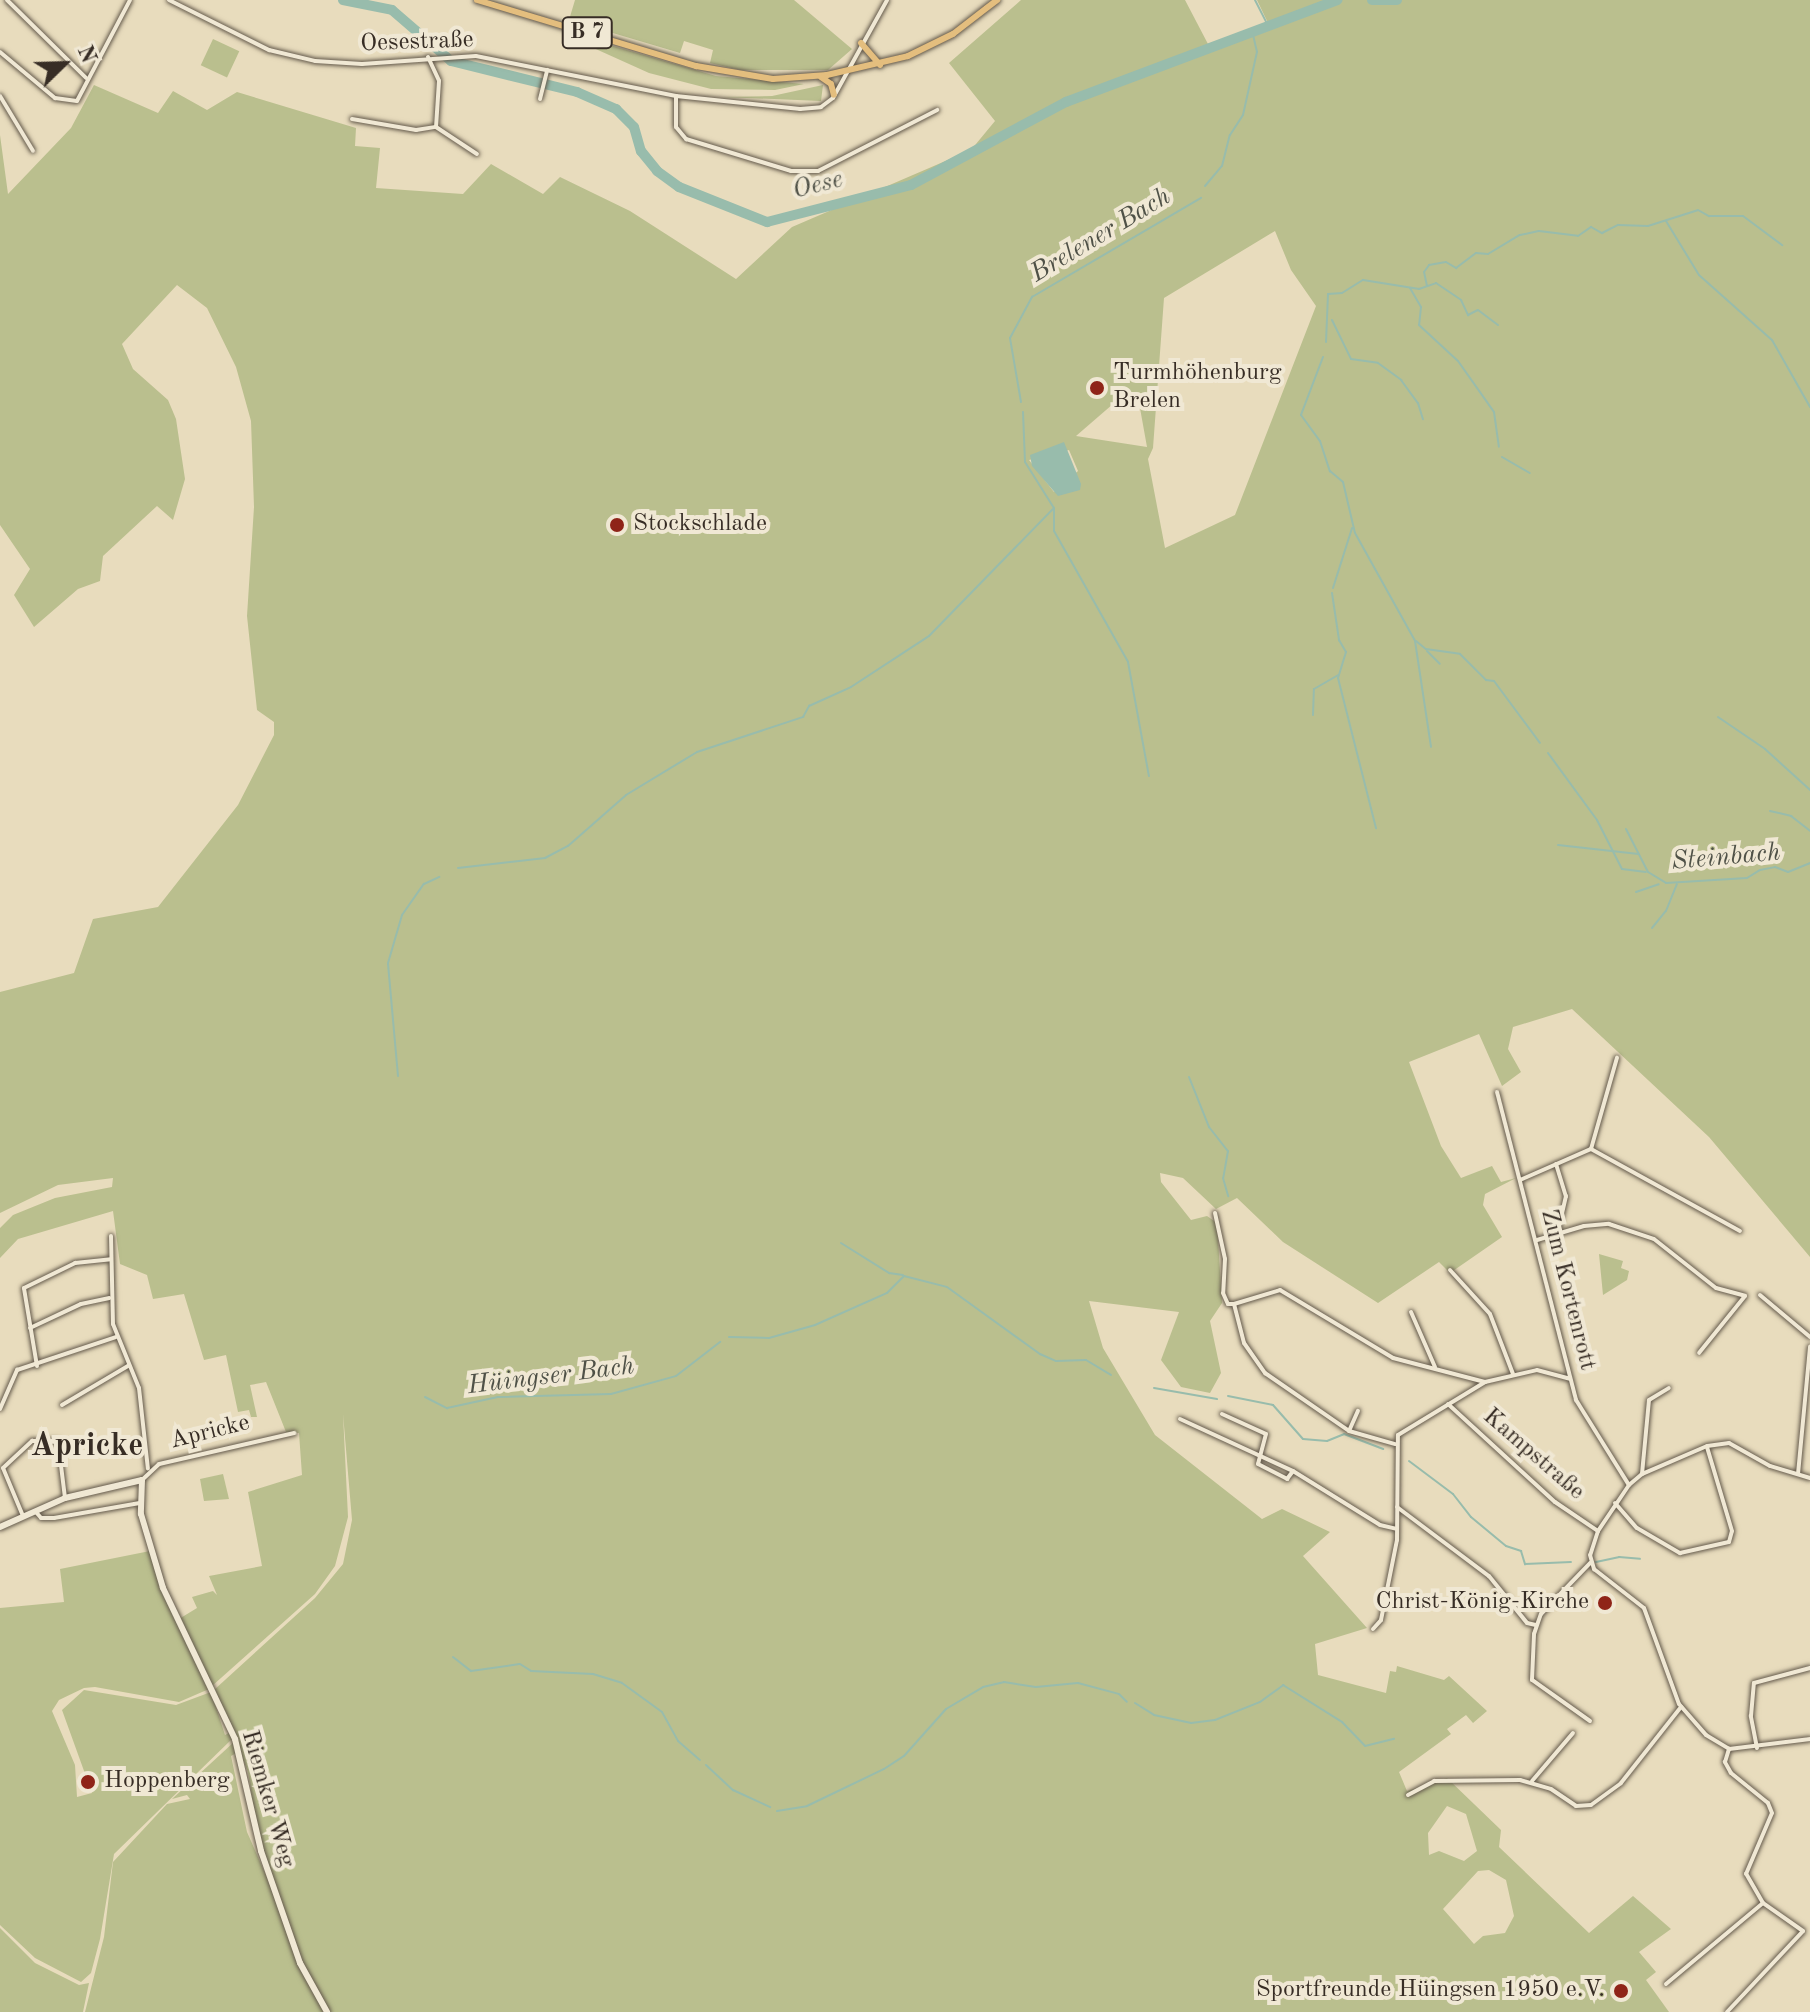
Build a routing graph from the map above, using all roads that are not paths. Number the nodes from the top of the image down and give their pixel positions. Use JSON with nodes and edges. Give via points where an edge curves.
{"nodes":[{"id":1,"x":7,"y":0,"type":"edge"},
{"id":2,"x":130,"y":0,"type":"edge"},
{"id":3,"x":169,"y":0,"type":"edge"},
{"id":4,"x":477,"y":0,"type":"edge"},
{"id":5,"x":887,"y":0,"type":"edge"},
{"id":6,"x":997,"y":0,"type":"edge"},
{"id":7,"x":861,"y":43,"type":"junction"},
{"id":8,"x":0,"y":52,"type":"edge"},
{"id":9,"x":428,"y":57,"type":"junction"},
{"id":10,"x":880,"y":65,"type":"junction"},
{"id":11,"x":547,"y":69,"type":"junction"},
{"id":12,"x":849,"y":71,"type":"junction"},
{"id":13,"x":818,"y":76,"type":"junction"},
{"id":14,"x":86,"y":78,"type":"junction"},
{"id":15,"x":834,"y":95,"type":"junction"},
{"id":16,"x":0,"y":96,"type":"edge"},
{"id":17,"x":676,"y":96,"type":"junction"},
{"id":18,"x":540,"y":99,"type":"dead end"},
{"id":19,"x":937,"y":110,"type":"dead end"},
{"id":20,"x":352,"y":119,"type":"dead end"},
{"id":21,"x":436,"y":127,"type":"junction"},
{"id":22,"x":33,"y":151,"type":"dead end"},
{"id":23,"x":477,"y":154,"type":"dead end"},
{"id":24,"x":1617,"y":1058,"type":"dead end"},
{"id":25,"x":1497,"y":1092,"type":"dead end"},
{"id":26,"x":1591,"y":1149,"type":"junction"},
{"id":27,"x":1556,"y":1164,"type":"junction"},
{"id":28,"x":1520,"y":1180,"type":"junction"},
{"id":29,"x":1215,"y":1213,"type":"dead end"},
{"id":30,"x":1740,"y":1231,"type":"dead end"},
{"id":31,"x":1557,"y":1234,"type":"junction"},
{"id":32,"x":111,"y":1236,"type":"dead end"},
{"id":33,"x":1537,"y":1240,"type":"junction"},
{"id":34,"x":111,"y":1259,"type":"junction"},
{"id":35,"x":1450,"y":1270,"type":"dead end"},
{"id":36,"x":1760,"y":1295,"type":"dead end"},
{"id":37,"x":110,"y":1298,"type":"junction"},
{"id":38,"x":1234,"y":1304,"type":"junction"},
{"id":39,"x":1411,"y":1312,"type":"dead end"},
{"id":40,"x":30,"y":1328,"type":"junction"},
{"id":41,"x":116,"y":1337,"type":"junction"},
{"id":42,"x":1810,"y":1337,"type":"edge"},
{"id":43,"x":1810,"y":1350,"type":"edge"},
{"id":44,"x":1699,"y":1353,"type":"dead end"},
{"id":45,"x":37,"y":1366,"type":"junction"},
{"id":46,"x":128,"y":1366,"type":"junction"},
{"id":47,"x":1435,"y":1367,"type":"junction"},
{"id":48,"x":1513,"y":1374,"type":"junction"},
{"id":49,"x":1570,"y":1379,"type":"junction"},
{"id":50,"x":1485,"y":1382,"type":"junction"},
{"id":51,"x":1669,"y":1388,"type":"dead end"},
{"id":52,"x":1447,"y":1403,"type":"junction"},
{"id":53,"x":62,"y":1405,"type":"dead end"},
{"id":54,"x":1801,"y":1408,"type":"junction"},
{"id":55,"x":1810,"y":1408,"type":"edge"},
{"id":56,"x":0,"y":1409,"type":"edge"},
{"id":57,"x":1358,"y":1411,"type":"dead end"},
{"id":58,"x":1222,"y":1414,"type":"dead end"},
{"id":59,"x":1180,"y":1419,"type":"dead end"},
{"id":60,"x":1349,"y":1431,"type":"junction"},
{"id":61,"x":294,"y":1433,"type":"dead end"},
{"id":62,"x":1395,"y":1444,"type":"junction"},
{"id":63,"x":1707,"y":1446,"type":"junction"},
{"id":64,"x":1259,"y":1456,"type":"junction"},
{"id":65,"x":148,"y":1469,"type":"junction"},
{"id":66,"x":1293,"y":1471,"type":"junction"},
{"id":67,"x":1642,"y":1474,"type":"junction"},
{"id":68,"x":1798,"y":1474,"type":"junction"},
{"id":69,"x":1810,"y":1478,"type":"edge"},
{"id":70,"x":142,"y":1480,"type":"junction"},
{"id":71,"x":1629,"y":1485,"type":"junction"},
{"id":72,"x":65,"y":1498,"type":"junction"},
{"id":73,"x":140,"y":1503,"type":"junction"},
{"id":74,"x":1615,"y":1503,"type":"junction"},
{"id":75,"x":1396,"y":1506,"type":"junction"},
{"id":76,"x":35,"y":1511,"type":"junction"},
{"id":77,"x":23,"y":1516,"type":"junction"},
{"id":78,"x":0,"y":1527,"type":"edge"},
{"id":79,"x":1397,"y":1529,"type":"junction"},
{"id":80,"x":1598,"y":1531,"type":"junction"},
{"id":81,"x":1590,"y":1563,"type":"junction"},
{"id":82,"x":167,"y":1597,"type":"joint"},
{"id":83,"x":1536,"y":1625,"type":"junction"},
{"id":84,"x":1373,"y":1629,"type":"dead end"},
{"id":85,"x":1810,"y":1668,"type":"edge"},
{"id":86,"x":1681,"y":1707,"type":"junction"},
{"id":87,"x":1590,"y":1721,"type":"dead end"},
{"id":88,"x":1573,"y":1733,"type":"dead end"},
{"id":89,"x":1810,"y":1739,"type":"edge"},
{"id":90,"x":1757,"y":1748,"type":"junction"},
{"id":91,"x":1729,"y":1749,"type":"junction"},
{"id":92,"x":1532,"y":1781,"type":"junction"},
{"id":93,"x":1408,"y":1795,"type":"dead end"},
{"id":94,"x":1763,"y":1903,"type":"junction"},
{"id":95,"x":1803,"y":1931,"type":"junction"},
{"id":96,"x":1810,"y":1935,"type":"edge"},
{"id":97,"x":1666,"y":1984,"type":"dead end"},
{"id":98,"x":327,"y":2012,"type":"edge"},
{"id":99,"x":1727,"y":2012,"type":"edge"}],
"edges":[{"from":1,"to":14,"type":"street"},
{"from":2,"to":14,"type":"street"},
{"from":3,"to":9,"type":"street","name":"Oesestraße","via":[[269,50],[315,61],[362,64]]},
{"from":4,"to":13,"type":"main road","number":"B 7","via":[[721,72],[773,79]]},
{"from":5,"to":7,"type":"street"},
{"from":6,"to":10,"type":"main road","number":"B 7","via":[[943,40]]},
{"from":7,"to":10,"type":"main road"},
{"from":7,"to":12,"type":"street"},
{"from":8,"to":14,"type":"street","via":[[62,101],[77,101]]},
{"from":9,"to":11,"type":"street","name":"Oesestraße"},
{"from":9,"to":21,"type":"street","via":[[439,81]]},
{"from":10,"to":12,"type":"main road","number":"B 7"},
{"from":11,"to":17,"type":"street","name":"Oesestraße"},
{"from":11,"to":18,"type":"street"},
{"from":12,"to":13,"type":"main road","number":"B 7"},
{"from":12,"to":15,"type":"street"},
{"from":13,"to":15,"type":"main road","via":[[831,84]]},
{"from":15,"to":17,"type":"street","name":"Oesestraße","via":[[821,107],[800,109]]},
{"from":16,"to":22,"type":"street"},
{"from":17,"to":19,"type":"street","via":[[676,127],[686,139],[791,171],[818,171]]},
{"from":20,"to":21,"type":"street","via":[[416,130]]},
{"from":21,"to":23,"type":"street"},
{"from":24,"to":26,"type":"street"},
{"from":25,"to":28,"type":"street","name":"Zum Kortenrott"},
{"from":26,"to":27,"type":"street"},
{"from":26,"to":30,"type":"street"},
{"from":27,"to":28,"type":"street"},
{"from":27,"to":31,"type":"street","via":[[1566,1196]]},
{"from":28,"to":33,"type":"street","name":"Zum Kortenrott"},
{"from":29,"to":38,"type":"street","via":[[1225,1259],[1223,1293],[1228,1304]]},
{"from":31,"to":33,"type":"street"},
{"from":31,"to":44,"type":"street","via":[[1596,1225],[1630,1230],[1663,1244],[1716,1288],[1745,1296]]},
{"from":32,"to":34,"type":"street"},
{"from":33,"to":49,"type":"street","name":"Zum Kortenrott"},
{"from":34,"to":37,"type":"street"},
{"from":34,"to":40,"type":"street","via":[[75,1263],[24,1288]]},
{"from":35,"to":48,"type":"street","via":[[1490,1314]]},
{"from":36,"to":42,"type":"street"},
{"from":37,"to":40,"type":"street","via":[[81,1304]]},
{"from":37,"to":41,"type":"street"},
{"from":38,"to":47,"type":"street","via":[[1280,1290],[1367,1345]]},
{"from":38,"to":60,"type":"street","via":[[1244,1343],[1265,1373]]},
{"from":39,"to":47,"type":"street"},
{"from":40,"to":45,"type":"street"},
{"from":41,"to":45,"type":"street"},
{"from":41,"to":46,"type":"street"},
{"from":43,"to":54,"type":"street"},
{"from":45,"to":56,"type":"street","via":[[17,1370]]},
{"from":46,"to":53,"type":"street"},
{"from":46,"to":65,"type":"street","via":[[144,1409]]},
{"from":47,"to":50,"type":"street"},
{"from":48,"to":49,"type":"street","via":[[1545,1370]]},
{"from":48,"to":50,"type":"street"},
{"from":49,"to":71,"type":"street","name":"Zum Kortenrott","via":[[1586,1422]]},
{"from":50,"to":52,"type":"street"},
{"from":51,"to":67,"type":"street","via":[[1649,1400]]},
{"from":52,"to":62,"type":"street","via":[[1401,1432]]},
{"from":52,"to":80,"type":"street","name":"Kampstraße","via":[[1555,1502]]},
{"from":54,"to":55,"type":"street"},
{"from":54,"to":68,"type":"street"},
{"from":57,"to":60,"type":"street"},
{"from":58,"to":64,"type":"street","via":[[1266,1434]]},
{"from":59,"to":64,"type":"street"},
{"from":60,"to":62,"type":"street"},
{"from":61,"to":65,"type":"street","name":"Apricke","via":[[205,1450]]},
{"from":62,"to":75,"type":"street"},
{"from":63,"to":67,"type":"street"},
{"from":63,"to":68,"type":"street","via":[[1729,1443]]},
{"from":63,"to":74,"type":"street","via":[[1732,1531],[1729,1542],[1680,1553],[1637,1528]]},
{"from":64,"to":66,"type":"street"},
{"from":64,"to":66,"type":"street","via":[[1258,1464],[1287,1479]]},
{"from":65,"to":70,"type":"street","name":"Apricke"},
{"from":66,"to":79,"type":"street","via":[[1380,1525]]},
{"from":67,"to":71,"type":"street"},
{"from":68,"to":69,"type":"street"},
{"from":70,"to":72,"type":"street"},
{"from":70,"to":73,"type":"street","name":"Apricke"},
{"from":71,"to":74,"type":"street"},
{"from":72,"to":76,"type":"street"},
{"from":72,"to":77,"type":"street","via":[[58,1441],[32,1441],[3,1468]]},
{"from":73,"to":76,"type":"street","via":[[54,1518],[41,1518]]},
{"from":73,"to":82,"type":"street","name":"Apricke"},
{"from":74,"to":80,"type":"street"},
{"from":75,"to":79,"type":"street"},
{"from":75,"to":83,"type":"street","via":[[1489,1576],[1527,1623]]},
{"from":76,"to":77,"type":"street"},
{"from":77,"to":78,"type":"street"},
{"from":79,"to":84,"type":"street","via":[[1388,1596]]},
{"from":80,"to":81,"type":"street"},
{"from":81,"to":83,"type":"street"},
{"from":81,"to":86,"type":"street","via":[[1648,1615]]},
{"from":82,"to":98,"type":"street","name":"Riemker Weg","via":[[235,1739],[261,1851],[300,1963]]},
{"from":83,"to":87,"type":"street","via":[[1532,1680]]},
{"from":85,"to":90,"type":"street","via":[[1754,1683],[1751,1716]]},
{"from":86,"to":91,"type":"street","via":[[1706,1735]]},
{"from":86,"to":92,"type":"street","via":[[1621,1783],[1591,1805],[1576,1806]]},
{"from":88,"to":92,"type":"street"},
{"from":89,"to":90,"type":"street"},
{"from":90,"to":91,"type":"street"},
{"from":91,"to":94,"type":"street","via":[[1725,1762],[1731,1773],[1768,1803],[1772,1813],[1746,1866]]},
{"from":92,"to":93,"type":"street","via":[[1434,1781]]},
{"from":94,"to":95,"type":"street"},
{"from":94,"to":97,"type":"street"},
{"from":95,"to":96,"type":"street"},
{"from":95,"to":99,"type":"street"}]}
